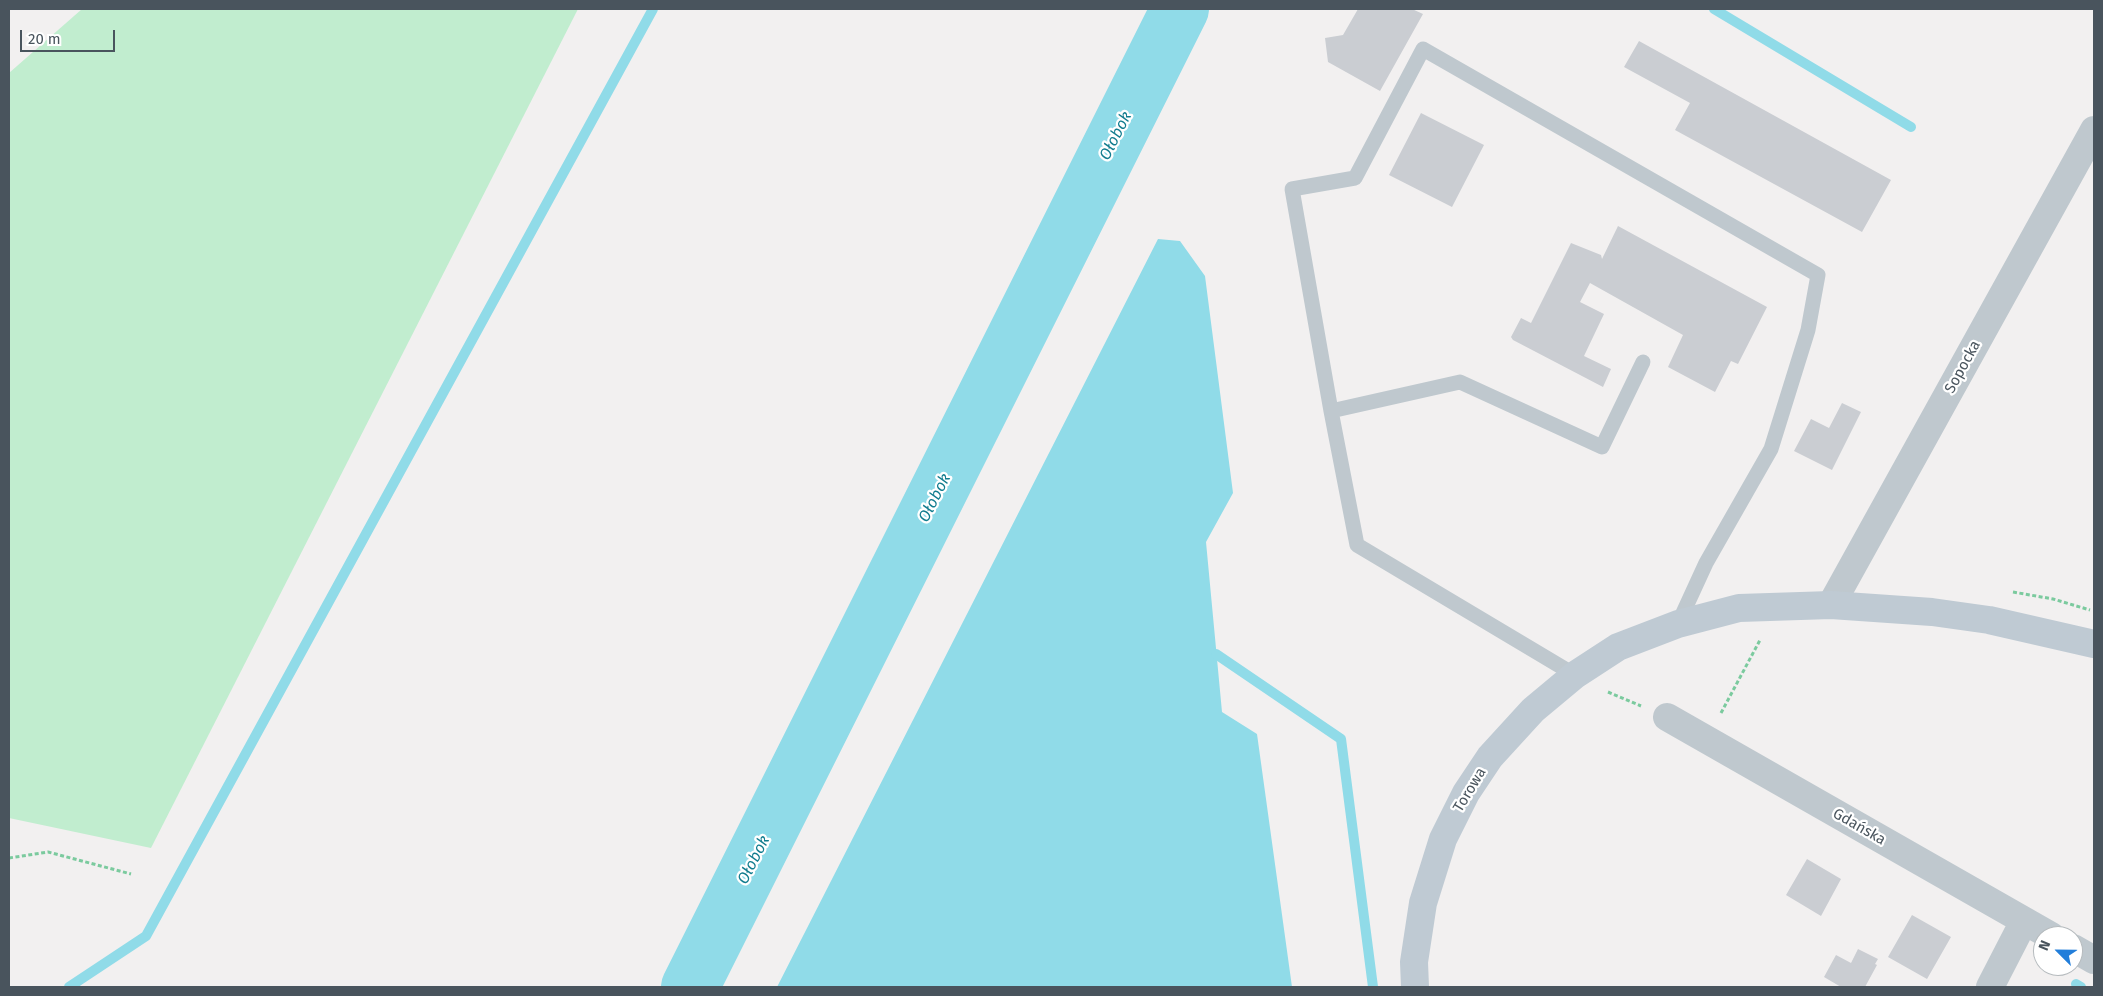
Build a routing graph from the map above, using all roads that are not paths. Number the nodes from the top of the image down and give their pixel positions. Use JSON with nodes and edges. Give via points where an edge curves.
{"nodes":[{"id":1,"x":2094,"y":130,"type":"edge"},
{"id":2,"x":1643,"y":362,"type":"dead end"},
{"id":3,"x":1331,"y":411,"type":"junction"},
{"id":4,"x":1831,"y":605,"type":"junction"},
{"id":5,"x":1678,"y":624,"type":"junction"},
{"id":6,"x":2094,"y":644,"type":"edge"},
{"id":7,"x":1575,"y":675,"type":"junction"},
{"id":8,"x":1667,"y":717,"type":"dead end"},
{"id":9,"x":2024,"y":921,"type":"junction"},
{"id":10,"x":2033,"y":926,"type":"edge"},
{"id":11,"x":2083,"y":954,"type":"edge"},
{"id":12,"x":2094,"y":960,"type":"edge"},
{"id":13,"x":1415,"y":987,"type":"edge"},
{"id":14,"x":1990,"y":987,"type":"edge"}],
"edges":[{"from":1,"to":4,"type":"street","name":"Sopocka"},
{"from":2,"to":3,"type":"lane","via":[[1602,447],[1460,382]]},
{"from":3,"to":5,"type":"lane","via":[[1292,189],[1354,178],[1423,49],[1818,275],[1808,330],[1771,449],[1706,563]]},
{"from":3,"to":7,"type":"lane","via":[[1357,545]]},
{"from":4,"to":5,"type":"street","name":"Torowa","via":[[1739,608]]},
{"from":4,"to":6,"type":"street","name":"Torowa","via":[[1932,612],[1990,620]]},
{"from":5,"to":7,"type":"street","name":"Torowa","via":[[1618,647]]},
{"from":7,"to":13,"type":"street","name":"Torowa","via":[[1533,710],[1490,757],[1466,793],[1443,839],[1423,903],[1414,962]]},
{"from":8,"to":9,"type":"street","name":"Gdańska"},
{"from":9,"to":10,"type":"street","name":"Gdańska"},
{"from":9,"to":14,"type":"street"},
{"from":11,"to":12,"type":"street"}]}
